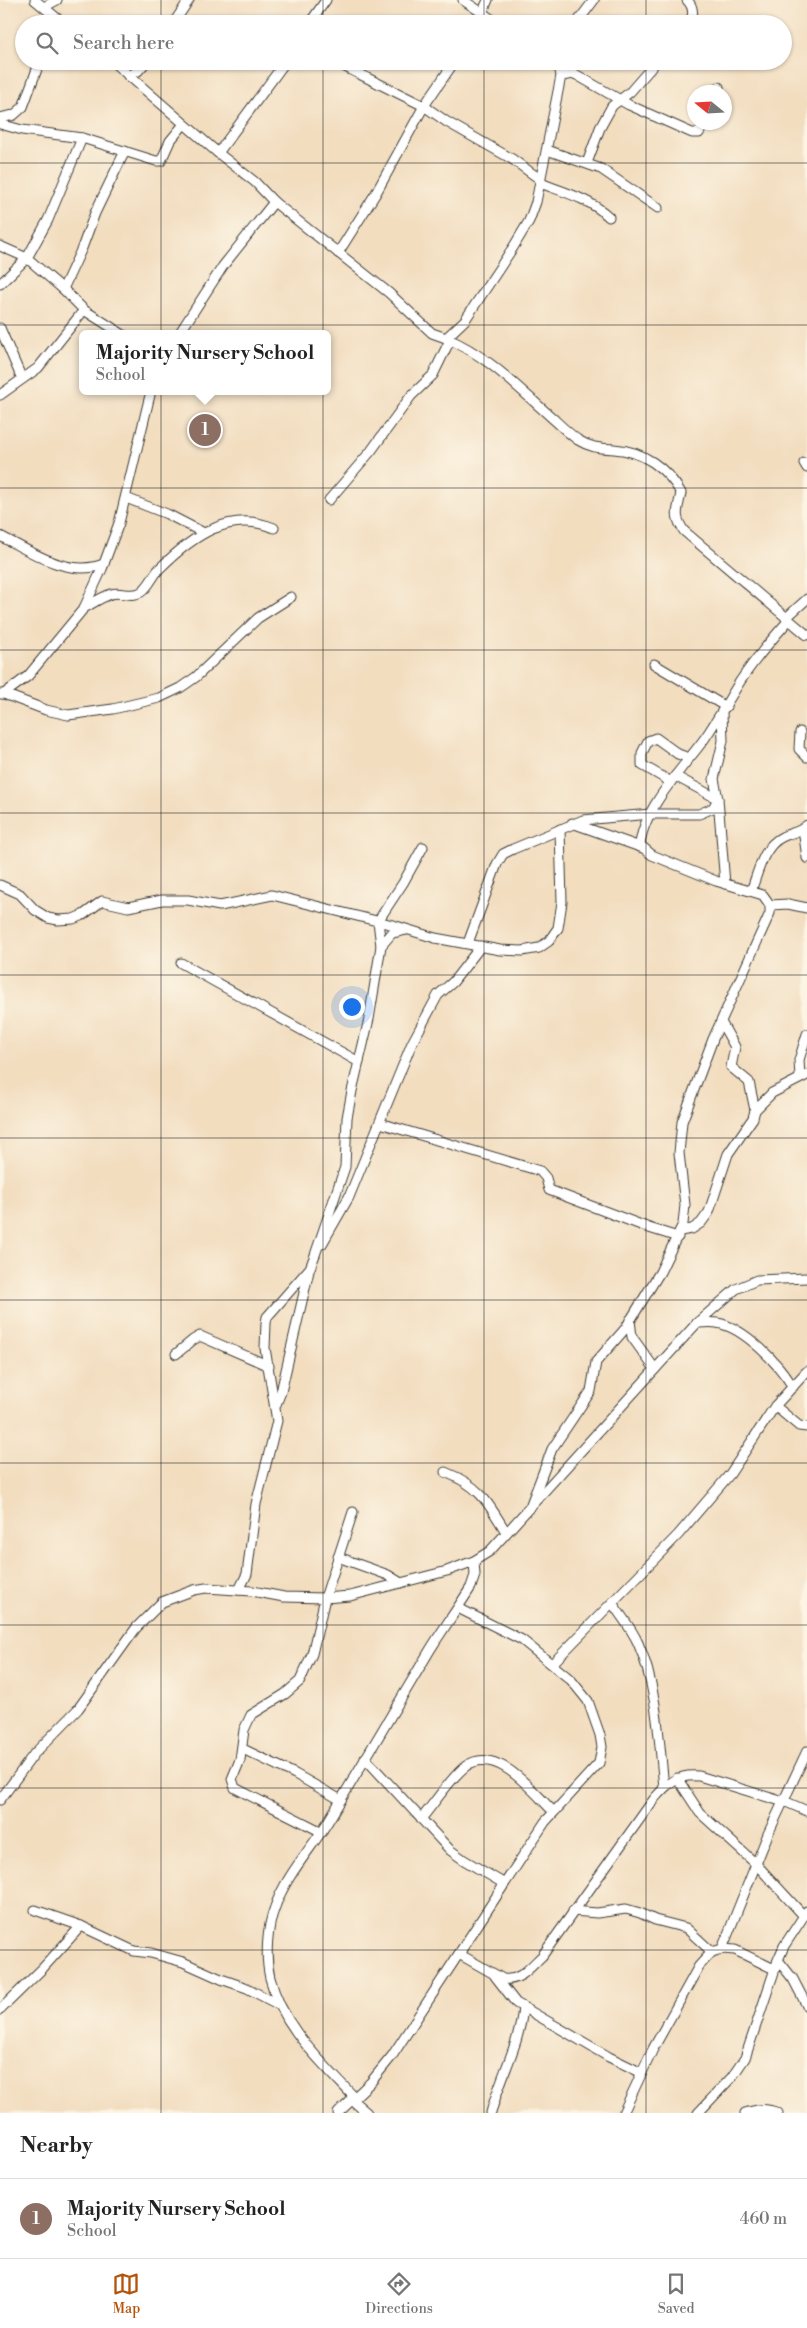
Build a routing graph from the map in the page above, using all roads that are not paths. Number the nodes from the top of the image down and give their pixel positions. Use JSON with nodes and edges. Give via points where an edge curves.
{"nodes":[{"id":1,"x":35,"y":0,"type":"edge"},
{"id":2,"x":57,"y":0,"type":"edge"},
{"id":3,"x":189,"y":0,"type":"edge"},
{"id":4,"x":326,"y":0,"type":"edge"},
{"id":5,"x":463,"y":0,"type":"edge"},
{"id":6,"x":488,"y":0,"type":"edge"},
{"id":7,"x":594,"y":0,"type":"edge"},
{"id":8,"x":687,"y":0,"type":"edge"},
{"id":9,"x":44,"y":8,"type":"junction"},
{"id":10,"x":482,"y":13,"type":"junction"},
{"id":11,"x":51,"y":15,"type":"edge"},
{"id":12,"x":179,"y":15,"type":"edge"},
{"id":13,"x":316,"y":15,"type":"edge"},
{"id":14,"x":485,"y":15,"type":"edge"},
{"id":15,"x":583,"y":15,"type":"edge"},
{"id":16,"x":693,"y":15,"type":"edge"},
{"id":17,"x":37,"y":70,"type":"edge"},
{"id":18,"x":122,"y":70,"type":"edge"},
{"id":19,"x":139,"y":70,"type":"edge"},
{"id":20,"x":279,"y":70,"type":"edge"},
{"id":21,"x":351,"y":70,"type":"edge"},
{"id":22,"x":448,"y":70,"type":"edge"},
{"id":23,"x":560,"y":70,"type":"edge"},
{"id":24,"x":650,"y":70,"type":"edge"},
{"id":25,"x":128,"y":76,"type":"junction"},
{"id":26,"x":561,"y":76,"type":"junction"},
{"id":27,"x":621,"y":99,"type":"junction"},
{"id":28,"x":424,"y":106,"type":"junction"},
{"id":29,"x":0,"y":118,"type":"edge"},
{"id":30,"x":0,"y":124,"type":"edge"},
{"id":31,"x":184,"y":124,"type":"junction"},
{"id":32,"x":701,"y":130,"type":"edge"},
{"id":33,"x":82,"y":138,"type":"junction"},
{"id":34,"x":547,"y":150,"type":"junction"},
{"id":35,"x":125,"y":152,"type":"junction"},
{"id":36,"x":218,"y":153,"type":"junction"},
{"id":37,"x":586,"y":163,"type":"junction"},
{"id":38,"x":540,"y":181,"type":"junction"},
{"id":39,"x":274,"y":202,"type":"junction"},
{"id":40,"x":658,"y":208,"type":"dead end"},
{"id":41,"x":609,"y":217,"type":"dead end"},
{"id":42,"x":0,"y":246,"type":"edge"},
{"id":43,"x":338,"y":253,"type":"junction"},
{"id":44,"x":27,"y":258,"type":"junction"},
{"id":45,"x":0,"y":284,"type":"edge"},
{"id":46,"x":63,"y":289,"type":"junction"},
{"id":47,"x":84,"y":310,"type":"junction"},
{"id":48,"x":0,"y":328,"type":"edge"},
{"id":49,"x":116,"y":330,"type":"edge"},
{"id":50,"x":182,"y":330,"type":"edge"},
{"id":51,"x":448,"y":339,"type":"junction"},
{"id":52,"x":22,"y":379,"type":"junction"},
{"id":53,"x":0,"y":395,"type":"edge"},
{"id":54,"x":150,"y":395,"type":"edge"},
{"id":55,"x":126,"y":498,"type":"junction"},
{"id":56,"x":329,"y":500,"type":"dead end"},
{"id":57,"x":274,"y":528,"type":"dead end"},
{"id":58,"x":204,"y":533,"type":"junction"},
{"id":59,"x":0,"y":536,"type":"edge"},
{"id":60,"x":104,"y":564,"type":"junction"},
{"id":61,"x":291,"y":597,"type":"dead end"},
{"id":62,"x":807,"y":599,"type":"edge"},
{"id":63,"x":84,"y":608,"type":"junction"},
{"id":64,"x":788,"y":619,"type":"junction"},
{"id":65,"x":807,"y":635,"type":"edge"},
{"id":66,"x":654,"y":664,"type":"dead end"},
{"id":67,"x":2,"y":694,"type":"edge"},
{"id":68,"x":724,"y":710,"type":"junction"},
{"id":69,"x":800,"y":732,"type":"dead end"},
{"id":70,"x":807,"y":757,"type":"edge"},
{"id":71,"x":689,"y":758,"type":"junction"},
{"id":72,"x":673,"y":779,"type":"junction"},
{"id":73,"x":718,"y":799,"type":"junction"},
{"id":74,"x":651,"y":814,"type":"junction"},
{"id":75,"x":572,"y":823,"type":"junction"},
{"id":76,"x":805,"y":827,"type":"edge"},
{"id":77,"x":560,"y":829,"type":"junction"},
{"id":78,"x":644,"y":830,"type":"junction"},
{"id":79,"x":620,"y":840,"type":"junction"},
{"id":80,"x":423,"y":847,"type":"dead end"},
{"id":81,"x":643,"y":848,"type":"junction"},
{"id":82,"x":807,"y":858,"type":"edge"},
{"id":83,"x":725,"y":884,"type":"junction"},
{"id":84,"x":0,"y":885,"type":"edge"},
{"id":85,"x":751,"y":891,"type":"junction"},
{"id":86,"x":770,"y":905,"type":"junction"},
{"id":87,"x":807,"y":908,"type":"edge"},
{"id":88,"x":378,"y":921,"type":"junction"},
{"id":89,"x":406,"y":930,"type":"junction"},
{"id":90,"x":468,"y":943,"type":"junction"},
{"id":91,"x":381,"y":946,"type":"junction"},
{"id":92,"x":481,"y":946,"type":"junction"},
{"id":93,"x":181,"y":963,"type":"dead end"},
{"id":94,"x":721,"y":1022,"type":"junction"},
{"id":95,"x":807,"y":1034,"type":"edge"},
{"id":96,"x":359,"y":1062,"type":"junction"},
{"id":97,"x":803,"y":1077,"type":"edge"},
{"id":98,"x":755,"y":1110,"type":"junction"},
{"id":99,"x":380,"y":1123,"type":"junction"},
{"id":100,"x":679,"y":1234,"type":"junction"},
{"id":101,"x":315,"y":1255,"type":"junction"},
{"id":102,"x":310,"y":1268,"type":"junction"},
{"id":103,"x":807,"y":1278,"type":"edge"},
{"id":104,"x":630,"y":1320,"type":"junction"},
{"id":105,"x":697,"y":1322,"type":"junction"},
{"id":106,"x":176,"y":1354,"type":"dead end"},
{"id":107,"x":269,"y":1366,"type":"junction"},
{"id":108,"x":655,"y":1369,"type":"junction"},
{"id":109,"x":807,"y":1372,"type":"edge"},
{"id":110,"x":793,"y":1386,"type":"junction"},
{"id":111,"x":775,"y":1406,"type":"junction"},
{"id":112,"x":275,"y":1407,"type":"junction"},
{"id":113,"x":807,"y":1427,"type":"edge"},
{"id":114,"x":445,"y":1472,"type":"dead end"},
{"id":115,"x":532,"y":1504,"type":"junction"},
{"id":116,"x":353,"y":1512,"type":"dead end"},
{"id":117,"x":506,"y":1532,"type":"junction"},
{"id":118,"x":338,"y":1557,"type":"junction"},
{"id":119,"x":474,"y":1561,"type":"junction"},
{"id":120,"x":247,"y":1574,"type":"junction"},
{"id":121,"x":402,"y":1583,"type":"junction"},
{"id":122,"x":240,"y":1590,"type":"junction"},
{"id":123,"x":252,"y":1591,"type":"junction"},
{"id":124,"x":325,"y":1598,"type":"junction"},
{"id":125,"x":613,"y":1604,"type":"junction"},
{"id":126,"x":458,"y":1608,"type":"junction"},
{"id":127,"x":553,"y":1663,"type":"junction"},
{"id":128,"x":243,"y":1749,"type":"junction"},
{"id":129,"x":807,"y":1752,"type":"edge"},
{"id":130,"x":365,"y":1758,"type":"junction"},
{"id":131,"x":677,"y":1778,"type":"junction"},
{"id":132,"x":664,"y":1787,"type":"junction"},
{"id":133,"x":0,"y":1800,"type":"edge"},
{"id":134,"x":341,"y":1800,"type":"junction"},
{"id":135,"x":784,"y":1801,"type":"junction"},
{"id":136,"x":807,"y":1811,"type":"edge"},
{"id":137,"x":554,"y":1812,"type":"junction"},
{"id":138,"x":421,"y":1819,"type":"junction"},
{"id":139,"x":322,"y":1832,"type":"junction"},
{"id":140,"x":756,"y":1864,"type":"junction"},
{"id":141,"x":503,"y":1884,"type":"junction"},
{"id":142,"x":35,"y":1910,"type":"dead end"},
{"id":143,"x":573,"y":1911,"type":"junction"},
{"id":144,"x":805,"y":1918,"type":"edge"},
{"id":145,"x":81,"y":1926,"type":"junction"},
{"id":146,"x":722,"y":1949,"type":"junction"},
{"id":147,"x":712,"y":1952,"type":"junction"},
{"id":148,"x":459,"y":1954,"type":"junction"},
{"id":149,"x":778,"y":1960,"type":"junction"},
{"id":150,"x":774,"y":1969,"type":"junction"},
{"id":151,"x":495,"y":1976,"type":"junction"},
{"id":152,"x":278,"y":2005,"type":"junction"},
{"id":153,"x":807,"y":2006,"type":"edge"},
{"id":154,"x":523,"y":2007,"type":"junction"},
{"id":155,"x":0,"y":2010,"type":"edge"},
{"id":156,"x":642,"y":2073,"type":"junction"},
{"id":157,"x":353,"y":2098,"type":"junction"},
{"id":158,"x":338,"y":2113,"type":"edge"},
{"id":159,"x":367,"y":2113,"type":"edge"},
{"id":160,"x":491,"y":2113,"type":"edge"},
{"id":161,"x":623,"y":2113,"type":"edge"},
{"id":162,"x":698,"y":2113,"type":"edge"},
{"id":163,"x":745,"y":2113,"type":"edge"},
{"id":164,"x":778,"y":2113,"type":"edge"}],
"edges":[{"from":1,"to":9,"type":"street"},
{"from":2,"to":9,"type":"street"},
{"from":3,"to":12,"type":"street"},
{"from":4,"to":13,"type":"street"},
{"from":5,"to":10,"type":"street"},
{"from":6,"to":10,"type":"street"},
{"from":7,"to":15,"type":"street"},
{"from":8,"to":16,"type":"street"},
{"from":9,"to":11,"type":"street"},
{"from":10,"to":14,"type":"street"},
{"from":17,"to":29,"type":"street","via":[[23,108]]},
{"from":18,"to":25,"type":"street"},
{"from":19,"to":25,"type":"street"},
{"from":20,"to":36,"type":"street"},
{"from":21,"to":28,"type":"street"},
{"from":22,"to":28,"type":"street"},
{"from":23,"to":26,"type":"street"},
{"from":24,"to":27,"type":"street"},
{"from":25,"to":31,"type":"street"},
{"from":26,"to":27,"type":"street","via":[[575,74]]},
{"from":26,"to":34,"type":"street"},
{"from":27,"to":32,"type":"street","via":[[636,109],[692,133]]},
{"from":27,"to":37,"type":"street","via":[[607,114]]},
{"from":28,"to":38,"type":"street","via":[[512,159]]},
{"from":28,"to":43,"type":"street","via":[[376,194]]},
{"from":30,"to":33,"type":"street"},
{"from":31,"to":35,"type":"street","via":[[170,140],[161,161]]},
{"from":31,"to":36,"type":"street"},
{"from":33,"to":35,"type":"street"},
{"from":33,"to":44,"type":"street","via":[[48,220]]},
{"from":34,"to":37,"type":"street"},
{"from":34,"to":38,"type":"street"},
{"from":35,"to":46,"type":"street"},
{"from":36,"to":39,"type":"street","via":[[255,182]]},
{"from":37,"to":40,"type":"street","via":[[601,169]]},
{"from":38,"to":41,"type":"street","via":[[584,200]]},
{"from":38,"to":51,"type":"street","via":[[529,221],[465,320]]},
{"from":39,"to":43,"type":"street"},
{"from":39,"to":50,"type":"street","via":[[223,266]]},
{"from":42,"to":44,"type":"street"},
{"from":43,"to":51,"type":"street","via":[[389,293],[432,333]]},
{"from":44,"to":45,"type":"street"},
{"from":44,"to":46,"type":"street"},
{"from":46,"to":47,"type":"street"},
{"from":47,"to":49,"type":"street"},
{"from":47,"to":52,"type":"street","via":[[38,368]]},
{"from":48,"to":52,"type":"street"},
{"from":51,"to":56,"type":"street","via":[[433,375],[412,396]]},
{"from":51,"to":64,"type":"street","via":[[466,346],[489,362],[576,438],[593,448],[634,452],[658,464],[681,493],[676,514],[684,531]]},
{"from":52,"to":53,"type":"street"},
{"from":54,"to":55,"type":"street"},
{"from":55,"to":58,"type":"street"},
{"from":55,"to":60,"type":"street"},
{"from":57,"to":58,"type":"street","via":[[251,520],[223,524]]},
{"from":58,"to":63,"type":"street","via":[[160,568],[140,592],[112,594]]},
{"from":59,"to":60,"type":"street","via":[[65,567],[90,569]]},
{"from":60,"to":63,"type":"street"},
{"from":61,"to":67,"type":"street","via":[[258,618],[196,677],[159,698],[113,709],[68,714],[46,710]]},
{"from":62,"to":64,"type":"street"},
{"from":63,"to":67,"type":"street","via":[[28,676]]},
{"from":64,"to":65,"type":"street"},
{"from":64,"to":68,"type":"street"},
{"from":66,"to":68,"type":"street"},
{"from":68,"to":71,"type":"street"},
{"from":68,"to":73,"type":"street","via":[[723,741],[714,779]]},
{"from":69,"to":70,"type":"street","via":[[798,749]]},
{"from":71,"to":72,"type":"street"},
{"from":71,"to":72,"type":"street","via":[[656,738],[648,741],[642,753],[642,766]]},
{"from":72,"to":73,"type":"street"},
{"from":72,"to":74,"type":"street"},
{"from":73,"to":74,"type":"street","via":[[705,813]]},
{"from":73,"to":83,"type":"street"},
{"from":74,"to":75,"type":"street"},
{"from":74,"to":78,"type":"street"},
{"from":75,"to":77,"type":"street"},
{"from":75,"to":79,"type":"street"},
{"from":76,"to":82,"type":"street"},
{"from":76,"to":85,"type":"street","via":[[770,845]]},
{"from":77,"to":90,"type":"street","via":[[503,854]]},
{"from":77,"to":92,"type":"street","via":[[562,902],[558,928],[539,948],[522,951]]},
{"from":78,"to":79,"type":"street","via":[[631,840]]},
{"from":78,"to":81,"type":"street","via":[[640,845]]},
{"from":79,"to":81,"type":"street"},
{"from":80,"to":88,"type":"street"},
{"from":81,"to":83,"type":"street","via":[[652,855]]},
{"from":83,"to":85,"type":"street"},
{"from":84,"to":88,"type":"street","via":[[20,894],[48,918],[58,920],[83,915],[102,901],[128,907],[162,900],[188,900],[220,906],[272,895]]},
{"from":85,"to":86,"type":"street","via":[[763,895]]},
{"from":86,"to":87,"type":"street"},
{"from":86,"to":94,"type":"street","via":[[768,918]]},
{"from":88,"to":89,"type":"street"},
{"from":88,"to":91,"type":"street"},
{"from":89,"to":90,"type":"street"},
{"from":89,"to":91,"type":"street","via":[[392,933]]},
{"from":90,"to":92,"type":"street"},
{"from":91,"to":96,"type":"street"},
{"from":92,"to":99,"type":"street","via":[[453,982],[438,995],[412,1043]]},
{"from":93,"to":96,"type":"street"},
{"from":94,"to":98,"type":"street","via":[[735,1047],[732,1067],[749,1082]]},
{"from":94,"to":100,"type":"street","via":[[680,1129],[679,1153],[685,1205]]},
{"from":95,"to":97,"type":"street","via":[[799,1060]]},
{"from":96,"to":101,"type":"street","via":[[347,1118],[345,1167]]},
{"from":97,"to":98,"type":"street","via":[[772,1094]]},
{"from":98,"to":100,"type":"street","via":[[728,1154],[709,1212],[696,1226]]},
{"from":99,"to":100,"type":"street","via":[[540,1171],[549,1190],[649,1228]]},
{"from":99,"to":101,"type":"street","via":[[349,1197]]},
{"from":100,"to":104,"type":"street"},
{"from":101,"to":102,"type":"street"},
{"from":102,"to":107,"type":"street","via":[[267,1317],[264,1334]]},
{"from":102,"to":112,"type":"street"},
{"from":103,"to":105,"type":"street","via":[[757,1280],[736,1289]]},
{"from":104,"to":108,"type":"street","via":[[632,1337]]},
{"from":104,"to":115,"type":"street","via":[[614,1344],[596,1362],[591,1391],[552,1449]]},
{"from":105,"to":108,"type":"street"},
{"from":105,"to":110,"type":"street","via":[[717,1323],[739,1331],[784,1372]]},
{"from":106,"to":107,"type":"street","via":[[200,1336]]},
{"from":107,"to":112,"type":"street"},
{"from":108,"to":115,"type":"street"},
{"from":109,"to":110,"type":"street"},
{"from":110,"to":111,"type":"street"},
{"from":111,"to":113,"type":"street","via":[[798,1426]]},
{"from":111,"to":125,"type":"street","via":[[730,1474]]},
{"from":112,"to":120,"type":"street","via":[[276,1431],[256,1504]]},
{"from":114,"to":117,"type":"street","via":[[474,1487]]},
{"from":115,"to":117,"type":"street"},
{"from":116,"to":118,"type":"street"},
{"from":117,"to":119,"type":"street","via":[[490,1551]]},
{"from":118,"to":121,"type":"street"},
{"from":118,"to":124,"type":"street"},
{"from":119,"to":121,"type":"street"},
{"from":119,"to":126,"type":"street","via":[[475,1575],[471,1587]]},
{"from":120,"to":122,"type":"street"},
{"from":120,"to":123,"type":"street"},
{"from":121,"to":124,"type":"street","via":[[350,1596]]},
{"from":122,"to":123,"type":"street"},
{"from":122,"to":133,"type":"street","via":[[194,1590],[162,1602],[111,1660],[78,1709],[34,1754]]},
{"from":123,"to":124,"type":"street","via":[[284,1597]]},
{"from":124,"to":128,"type":"street","via":[[312,1654],[300,1681],[251,1716],[244,1730]]},
{"from":125,"to":127,"type":"street"},
{"from":125,"to":132,"type":"street","via":[[638,1641],[646,1664]]},
{"from":126,"to":127,"type":"street","via":[[522,1640]]},
{"from":126,"to":130,"type":"street"},
{"from":127,"to":137,"type":"street","via":[[588,1701],[602,1747],[599,1763]]},
{"from":128,"to":134,"type":"street"},
{"from":128,"to":139,"type":"street","via":[[232,1779],[235,1788]]},
{"from":129,"to":135,"type":"street"},
{"from":130,"to":134,"type":"street"},
{"from":130,"to":138,"type":"street"},
{"from":131,"to":132,"type":"street"},
{"from":131,"to":135,"type":"street","via":[[700,1776]]},
{"from":131,"to":140,"type":"street","via":[[700,1813]]},
{"from":132,"to":143,"type":"street"},
{"from":134,"to":139,"type":"street"},
{"from":135,"to":136,"type":"street"},
{"from":135,"to":140,"type":"street"},
{"from":137,"to":138,"type":"street","via":[[510,1770],[492,1760],[477,1760],[465,1767]]},
{"from":137,"to":141,"type":"street"},
{"from":138,"to":141,"type":"street","via":[[464,1860]]},
{"from":139,"to":152,"type":"street","via":[[285,1886],[270,1923],[269,1976]]},
{"from":140,"to":144,"type":"street"},
{"from":140,"to":146,"type":"street"},
{"from":141,"to":148,"type":"street"},
{"from":142,"to":145,"type":"street"},
{"from":143,"to":147,"type":"street","via":[[597,1913],[626,1909],[640,1913],[686,1928]]},
{"from":143,"to":151,"type":"street","via":[[542,1956],[521,1975],[510,1980]]},
{"from":144,"to":149,"type":"street","via":[[784,1946]]},
{"from":145,"to":152,"type":"street","via":[[134,1951],[183,1962],[247,1988]]},
{"from":145,"to":155,"type":"street"},
{"from":146,"to":147,"type":"street"},
{"from":146,"to":150,"type":"street","via":[[735,1950]]},
{"from":147,"to":156,"type":"street","via":[[699,1966]]},
{"from":148,"to":151,"type":"street"},
{"from":148,"to":157,"type":"street","via":[[392,2056]]},
{"from":149,"to":150,"type":"street"},
{"from":149,"to":153,"type":"street","via":[[793,1979]]},
{"from":150,"to":162,"type":"street","via":[[745,2058]]},
{"from":151,"to":154,"type":"street"},
{"from":152,"to":157,"type":"street","via":[[308,2048]]},
{"from":154,"to":156,"type":"street"},
{"from":154,"to":160,"type":"street","via":[[518,2040],[496,2092]]},
{"from":156,"to":161,"type":"street"},
{"from":157,"to":158,"type":"street"},
{"from":157,"to":159,"type":"street"},
{"from":163,"to":164,"type":"street","via":[[757,2109]]}]}
